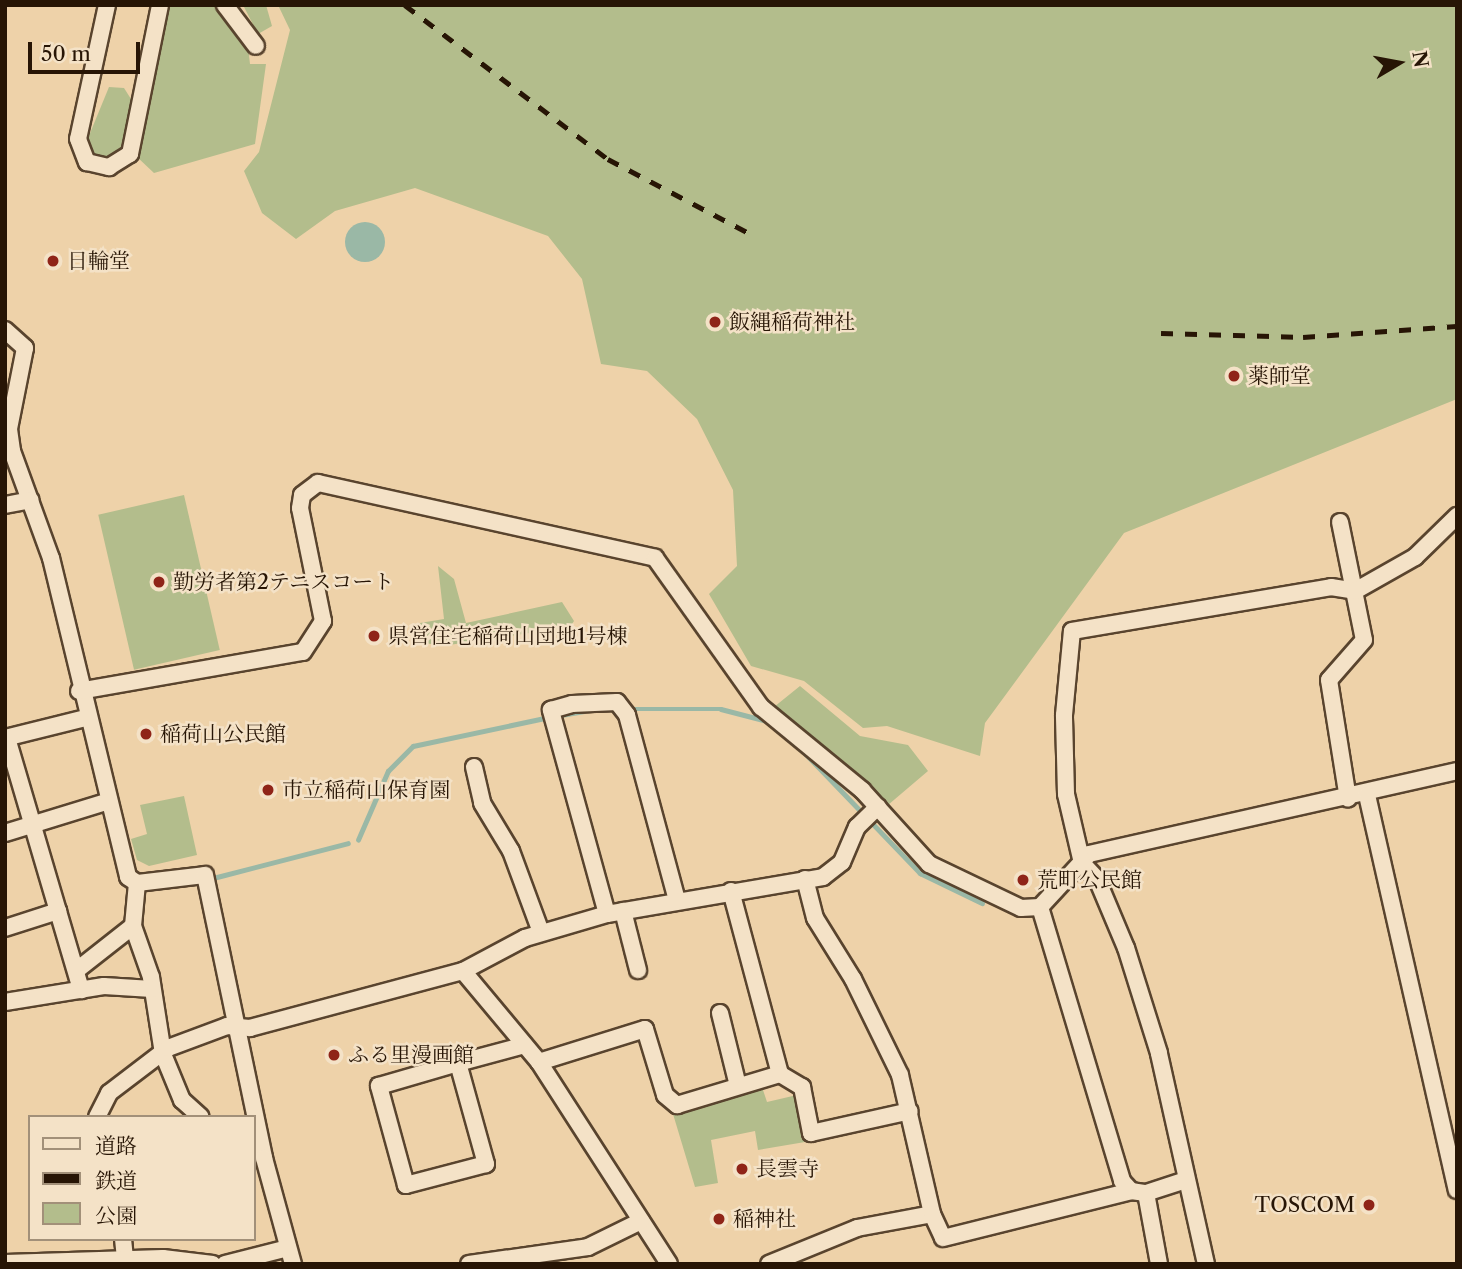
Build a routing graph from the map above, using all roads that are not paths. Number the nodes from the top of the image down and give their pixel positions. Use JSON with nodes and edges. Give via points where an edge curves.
{"nodes":[{"id":1,"x":107,"y":5,"type":"edge"},
{"id":2,"x":160,"y":5,"type":"edge"},
{"id":3,"x":225,"y":5,"type":"edge"},
{"id":4,"x":256,"y":46,"type":"dead end"},
{"id":5,"x":5,"y":330,"type":"edge"},
{"id":6,"x":31,"y":500,"type":"junction"},
{"id":7,"x":5,"y":505,"type":"edge"},
{"id":8,"x":1457,"y":516,"type":"edge"},
{"id":9,"x":1340,"y":522,"type":"dead end"},
{"id":10,"x":1354,"y":591,"type":"junction"},
{"id":11,"x":79,"y":691,"type":"junction"},
{"id":12,"x":85,"y":718,"type":"junction"},
{"id":13,"x":6,"y":738,"type":"edge"},
{"id":14,"x":474,"y":767,"type":"dead end"},
{"id":15,"x":1457,"y":771,"type":"edge"},
{"id":16,"x":1367,"y":795,"type":"junction"},
{"id":17,"x":1348,"y":797,"type":"junction"},
{"id":18,"x":106,"y":802,"type":"junction"},
{"id":19,"x":871,"y":814,"type":"junction"},
{"id":20,"x":33,"y":825,"type":"junction"},
{"id":21,"x":5,"y":833,"type":"edge"},
{"id":22,"x":1082,"y":863,"type":"junction"},
{"id":23,"x":805,"y":879,"type":"junction"},
{"id":24,"x":137,"y":883,"type":"junction"},
{"id":25,"x":731,"y":891,"type":"junction"},
{"id":26,"x":677,"y":900,"type":"junction"},
{"id":27,"x":1040,"y":907,"type":"junction"},
{"id":28,"x":58,"y":911,"type":"junction"},
{"id":29,"x":615,"y":913,"type":"junction"},
{"id":30,"x":133,"y":926,"type":"junction"},
{"id":31,"x":5,"y":928,"type":"edge"},
{"id":32,"x":541,"y":932,"type":"junction"},
{"id":33,"x":78,"y":970,"type":"junction"},
{"id":34,"x":638,"y":970,"type":"dead end"},
{"id":35,"x":463,"y":971,"type":"junction"},
{"id":36,"x":152,"y":989,"type":"junction"},
{"id":37,"x":80,"y":990,"type":"junction"},
{"id":38,"x":5,"y":1002,"type":"edge"},
{"id":39,"x":720,"y":1013,"type":"dead end"},
{"id":40,"x":238,"y":1027,"type":"junction"},
{"id":41,"x":525,"y":1045,"type":"junction"},
{"id":42,"x":163,"y":1054,"type":"junction"},
{"id":43,"x":539,"y":1062,"type":"junction"},
{"id":44,"x":458,"y":1063,"type":"junction"},
{"id":45,"x":779,"y":1074,"type":"junction"},
{"id":46,"x":738,"y":1086,"type":"junction"},
{"id":47,"x":910,"y":1111,"type":"junction"},
{"id":48,"x":98,"y":1115,"type":"edge"},
{"id":49,"x":199,"y":1115,"type":"edge"},
{"id":50,"x":252,"y":1115,"type":"edge"},
{"id":51,"x":256,"y":1139,"type":"edge"},
{"id":52,"x":259,"y":1158,"type":"edge"},
{"id":53,"x":1184,"y":1181,"type":"junction"},
{"id":54,"x":1457,"y":1190,"type":"edge"},
{"id":55,"x":1138,"y":1192,"type":"junction"},
{"id":56,"x":932,"y":1214,"type":"junction"},
{"id":57,"x":641,"y":1221,"type":"junction"},
{"id":58,"x":123,"y":1241,"type":"edge"},
{"id":59,"x":290,"y":1256,"type":"edge"},
{"id":60,"x":560,"y":1257,"type":"edge"},
{"id":61,"x":125,"y":1259,"type":"junction"},
{"id":62,"x":5,"y":1263,"type":"edge"},
{"id":63,"x":214,"y":1264,"type":"edge"},
{"id":64,"x":225,"y":1264,"type":"edge"},
{"id":65,"x":469,"y":1264,"type":"edge"},
{"id":66,"x":669,"y":1264,"type":"edge"},
{"id":67,"x":769,"y":1264,"type":"edge"},
{"id":68,"x":1158,"y":1264,"type":"edge"},
{"id":69,"x":1206,"y":1264,"type":"edge"}],
"edges":[{"from":1,"to":2,"type":"street","via":[[78,139],[87,162],[109,167],[130,154]]},
{"from":3,"to":4,"type":"street"},
{"from":5,"to":6,"type":"street","via":[[25,348],[9,434]]},
{"from":6,"to":7,"type":"street"},
{"from":6,"to":11,"type":"street","via":[[51,558]]},
{"from":8,"to":10,"type":"street","via":[[1415,557]]},
{"from":9,"to":10,"type":"street"},
{"from":10,"to":17,"type":"street","via":[[1363,646],[1335,667],[1329,680]]},
{"from":10,"to":22,"type":"street","via":[[1331,587],[1227,608],[1075,626],[1064,715],[1066,794]]},
{"from":11,"to":12,"type":"street"},
{"from":11,"to":19,"type":"street","via":[[303,652],[323,621],[300,508],[302,495],[318,483],[655,558],[747,693]]},
{"from":12,"to":13,"type":"street"},
{"from":12,"to":18,"type":"street"},
{"from":13,"to":20,"type":"street"},
{"from":14,"to":32,"type":"street","via":[[482,803],[511,851]]},
{"from":15,"to":16,"type":"street"},
{"from":16,"to":17,"type":"street"},
{"from":16,"to":54,"type":"street"},
{"from":17,"to":22,"type":"street","via":[[1090,854]]},
{"from":18,"to":20,"type":"street"},
{"from":18,"to":24,"type":"street","via":[[128,877]]},
{"from":19,"to":23,"type":"street","via":[[834,872]]},
{"from":19,"to":27,"type":"street","via":[[929,864],[1021,908]]},
{"from":20,"to":21,"type":"street"},
{"from":20,"to":28,"type":"street"},
{"from":22,"to":27,"type":"street"},
{"from":22,"to":53,"type":"street","via":[[1097,879],[1126,948],[1158,1053]]},
{"from":23,"to":25,"type":"street"},
{"from":23,"to":47,"type":"street","via":[[815,918],[853,979]]},
{"from":24,"to":30,"type":"street"},
{"from":24,"to":40,"type":"street","via":[[205,874]]},
{"from":25,"to":26,"type":"street"},
{"from":25,"to":45,"type":"street"},
{"from":26,"to":29,"type":"street"},
{"from":26,"to":29,"type":"street","via":[[624,710],[553,717]]},
{"from":27,"to":55,"type":"street","via":[[1122,1181]]},
{"from":28,"to":31,"type":"street"},
{"from":28,"to":33,"type":"street"},
{"from":29,"to":32,"type":"street"},
{"from":29,"to":34,"type":"street"},
{"from":30,"to":33,"type":"street"},
{"from":30,"to":36,"type":"street"},
{"from":32,"to":35,"type":"street"},
{"from":33,"to":37,"type":"street"},
{"from":35,"to":40,"type":"street"},
{"from":35,"to":41,"type":"street"},
{"from":36,"to":37,"type":"street"},
{"from":36,"to":42,"type":"street"},
{"from":37,"to":38,"type":"street"},
{"from":39,"to":46,"type":"street"},
{"from":40,"to":42,"type":"street"},
{"from":40,"to":50,"type":"street"},
{"from":41,"to":43,"type":"street"},
{"from":41,"to":44,"type":"street"},
{"from":42,"to":48,"type":"street","via":[[109,1093]]},
{"from":42,"to":49,"type":"street","via":[[182,1100]]},
{"from":43,"to":46,"type":"street","via":[[645,1028],[665,1095],[677,1105]]},
{"from":43,"to":57,"type":"street"},
{"from":44,"to":44,"type":"street","via":[[379,1086],[406,1185],[486,1164]]},
{"from":45,"to":46,"type":"street"},
{"from":45,"to":47,"type":"street","via":[[802,1087],[811,1133]]},
{"from":47,"to":56,"type":"street"},
{"from":51,"to":52,"type":"street"},
{"from":52,"to":59,"type":"street"},
{"from":53,"to":55,"type":"street"},
{"from":53,"to":69,"type":"street"},
{"from":55,"to":56,"type":"street","via":[[943,1238]]},
{"from":55,"to":68,"type":"street"},
{"from":56,"to":67,"type":"street","via":[[858,1228]]},
{"from":57,"to":60,"type":"street"},
{"from":57,"to":66,"type":"street"},
{"from":58,"to":61,"type":"street"},
{"from":59,"to":64,"type":"street"},
{"from":60,"to":65,"type":"street"},
{"from":61,"to":62,"type":"street"},
{"from":61,"to":63,"type":"street"}]}
